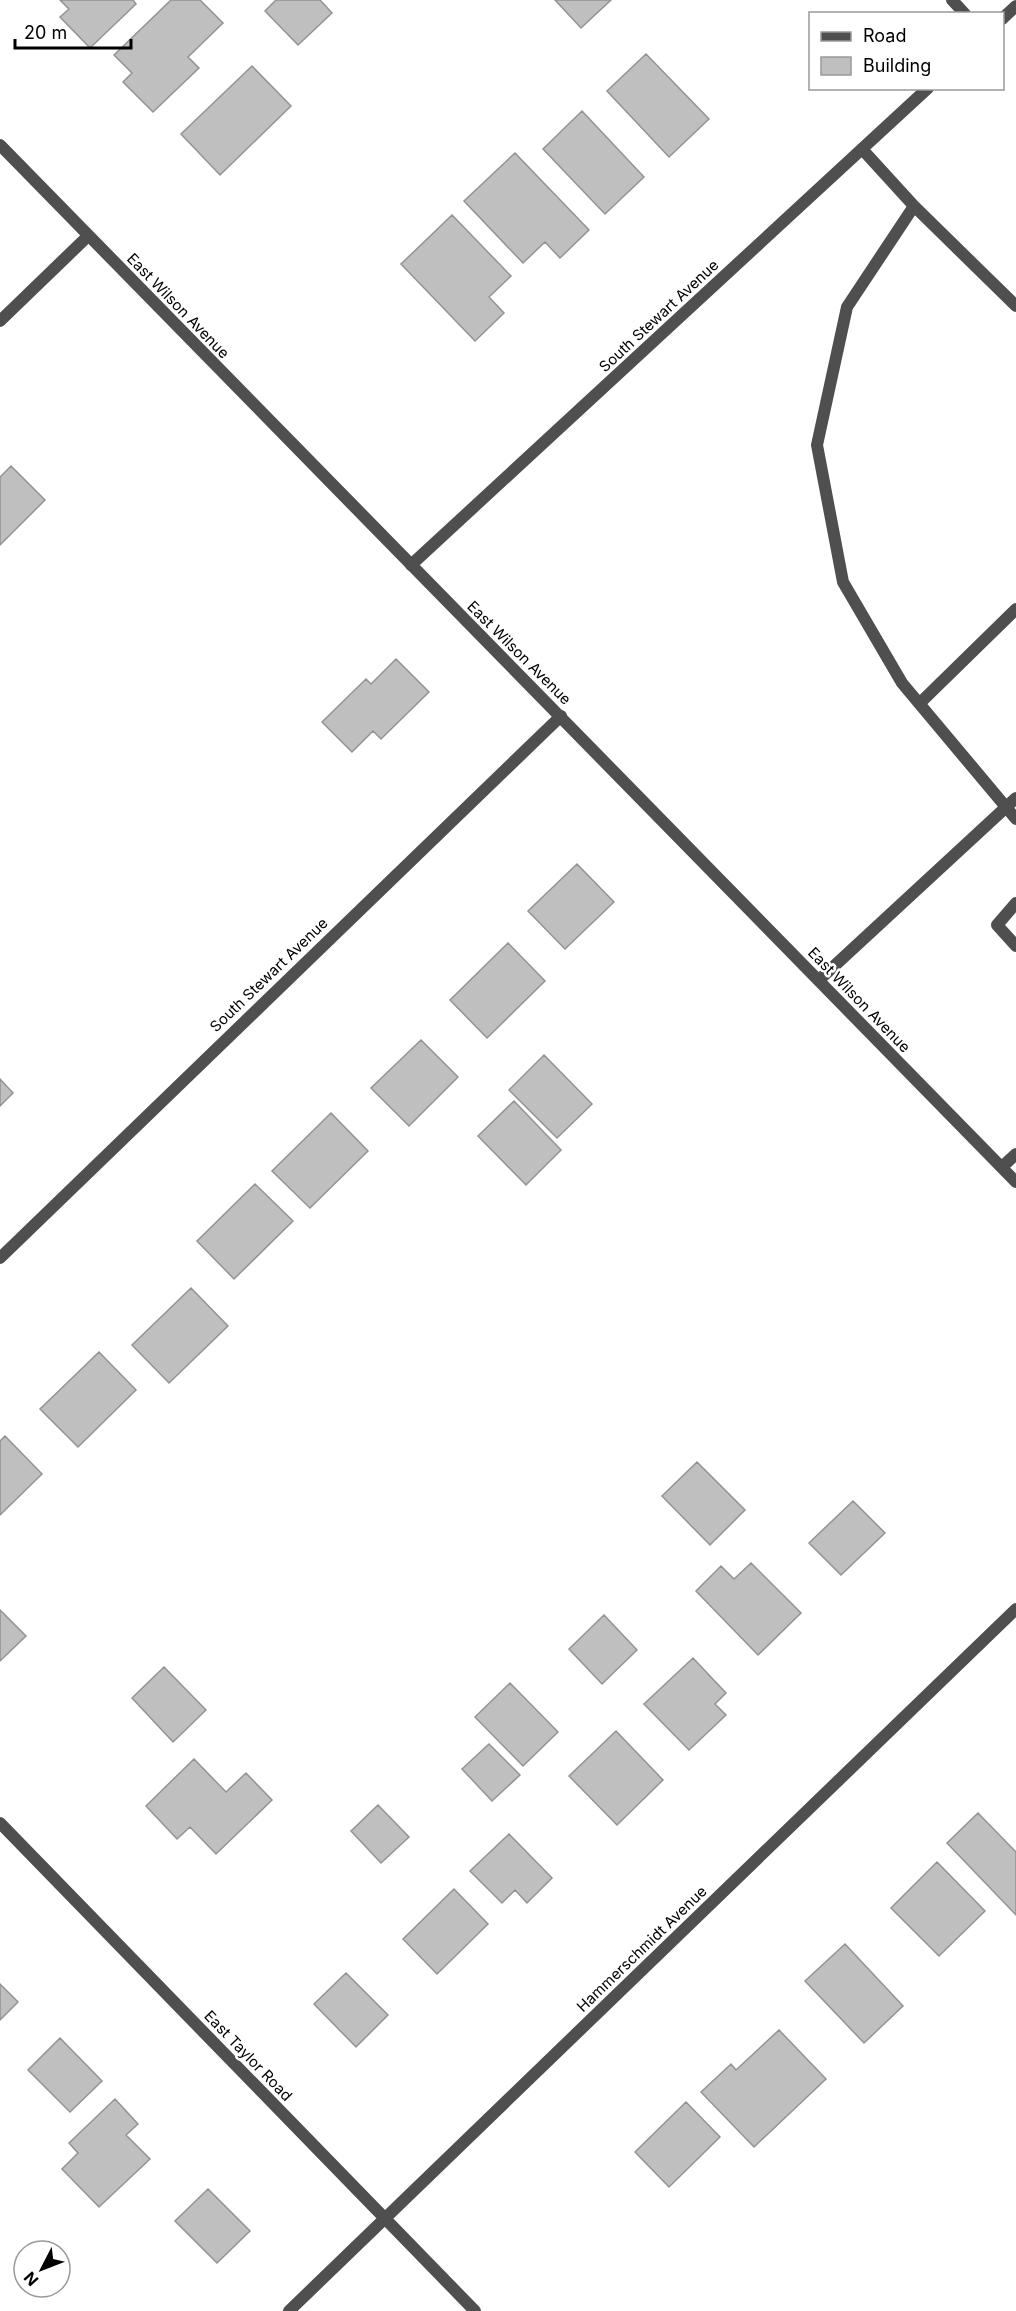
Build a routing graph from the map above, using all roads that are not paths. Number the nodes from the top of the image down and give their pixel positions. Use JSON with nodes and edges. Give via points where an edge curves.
{"nodes":[{"id":1,"x":952,"y":0,"type":"edge"},
{"id":2,"x":1016,"y":6,"type":"edge"},
{"id":3,"x":963,"y":12,"type":"edge"},
{"id":4,"x":1004,"y":17,"type":"edge"},
{"id":5,"x":926,"y":90,"type":"edge"},
{"id":6,"x":0,"y":145,"type":"edge"},
{"id":7,"x":862,"y":149,"type":"junction"},
{"id":8,"x":914,"y":206,"type":"junction"},
{"id":9,"x":88,"y":236,"type":"junction"},
{"id":10,"x":1016,"y":306,"type":"edge"},
{"id":11,"x":0,"y":321,"type":"edge"},
{"id":12,"x":411,"y":566,"type":"junction"},
{"id":13,"x":1016,"y":609,"type":"edge"},
{"id":14,"x":920,"y":703,"type":"junction"},
{"id":15,"x":561,"y":716,"type":"junction"},
{"id":16,"x":1016,"y":798,"type":"edge"},
{"id":17,"x":1006,"y":809,"type":"junction"},
{"id":18,"x":1016,"y":819,"type":"edge"},
{"id":19,"x":1016,"y":903,"type":"edge"},
{"id":20,"x":1016,"y":946,"type":"edge"},
{"id":21,"x":819,"y":980,"type":"junction"},
{"id":22,"x":1016,"y":1154,"type":"edge"},
{"id":23,"x":1002,"y":1167,"type":"junction"},
{"id":24,"x":1016,"y":1182,"type":"edge"},
{"id":25,"x":0,"y":1258,"type":"edge"},
{"id":26,"x":1016,"y":1609,"type":"edge"},
{"id":27,"x":0,"y":1823,"type":"edge"},
{"id":28,"x":385,"y":2218,"type":"junction"},
{"id":29,"x":289,"y":2311,"type":"edge"},
{"id":30,"x":475,"y":2311,"type":"edge"}],
"edges":[{"from":1,"to":3,"type":"street"},
{"from":2,"to":4,"type":"street"},
{"from":5,"to":7,"type":"street","name":"South Stewart Avenue"},
{"from":6,"to":9,"type":"street","name":"East Wilson Avenue"},
{"from":7,"to":8,"type":"street"},
{"from":7,"to":12,"type":"street","name":"South Stewart Avenue"},
{"from":8,"to":10,"type":"street"},
{"from":8,"to":14,"type":"street","via":[[847,307],[817,445],[843,582],[902,683]]},
{"from":9,"to":11,"type":"street"},
{"from":9,"to":12,"type":"street","name":"East Wilson Avenue"},
{"from":12,"to":15,"type":"street","name":"East Wilson Avenue"},
{"from":13,"to":14,"type":"street"},
{"from":14,"to":17,"type":"street"},
{"from":15,"to":21,"type":"street","name":"East Wilson Avenue"},
{"from":15,"to":25,"type":"street","name":"South Stewart Avenue"},
{"from":16,"to":17,"type":"street"},
{"from":17,"to":18,"type":"street"},
{"from":17,"to":21,"type":"street"},
{"from":19,"to":20,"type":"street","via":[[997,926]]},
{"from":21,"to":23,"type":"street","name":"East Wilson Avenue"},
{"from":22,"to":23,"type":"street"},
{"from":23,"to":24,"type":"street","name":"East Wilson Avenue"},
{"from":26,"to":28,"type":"street","name":"Hammerschmidt Avenue"},
{"from":27,"to":28,"type":"street","name":"East Taylor Road"},
{"from":28,"to":29,"type":"street","name":"Hammerschmidt Avenue"},
{"from":28,"to":30,"type":"street","name":"East Taylor Road"}]}
